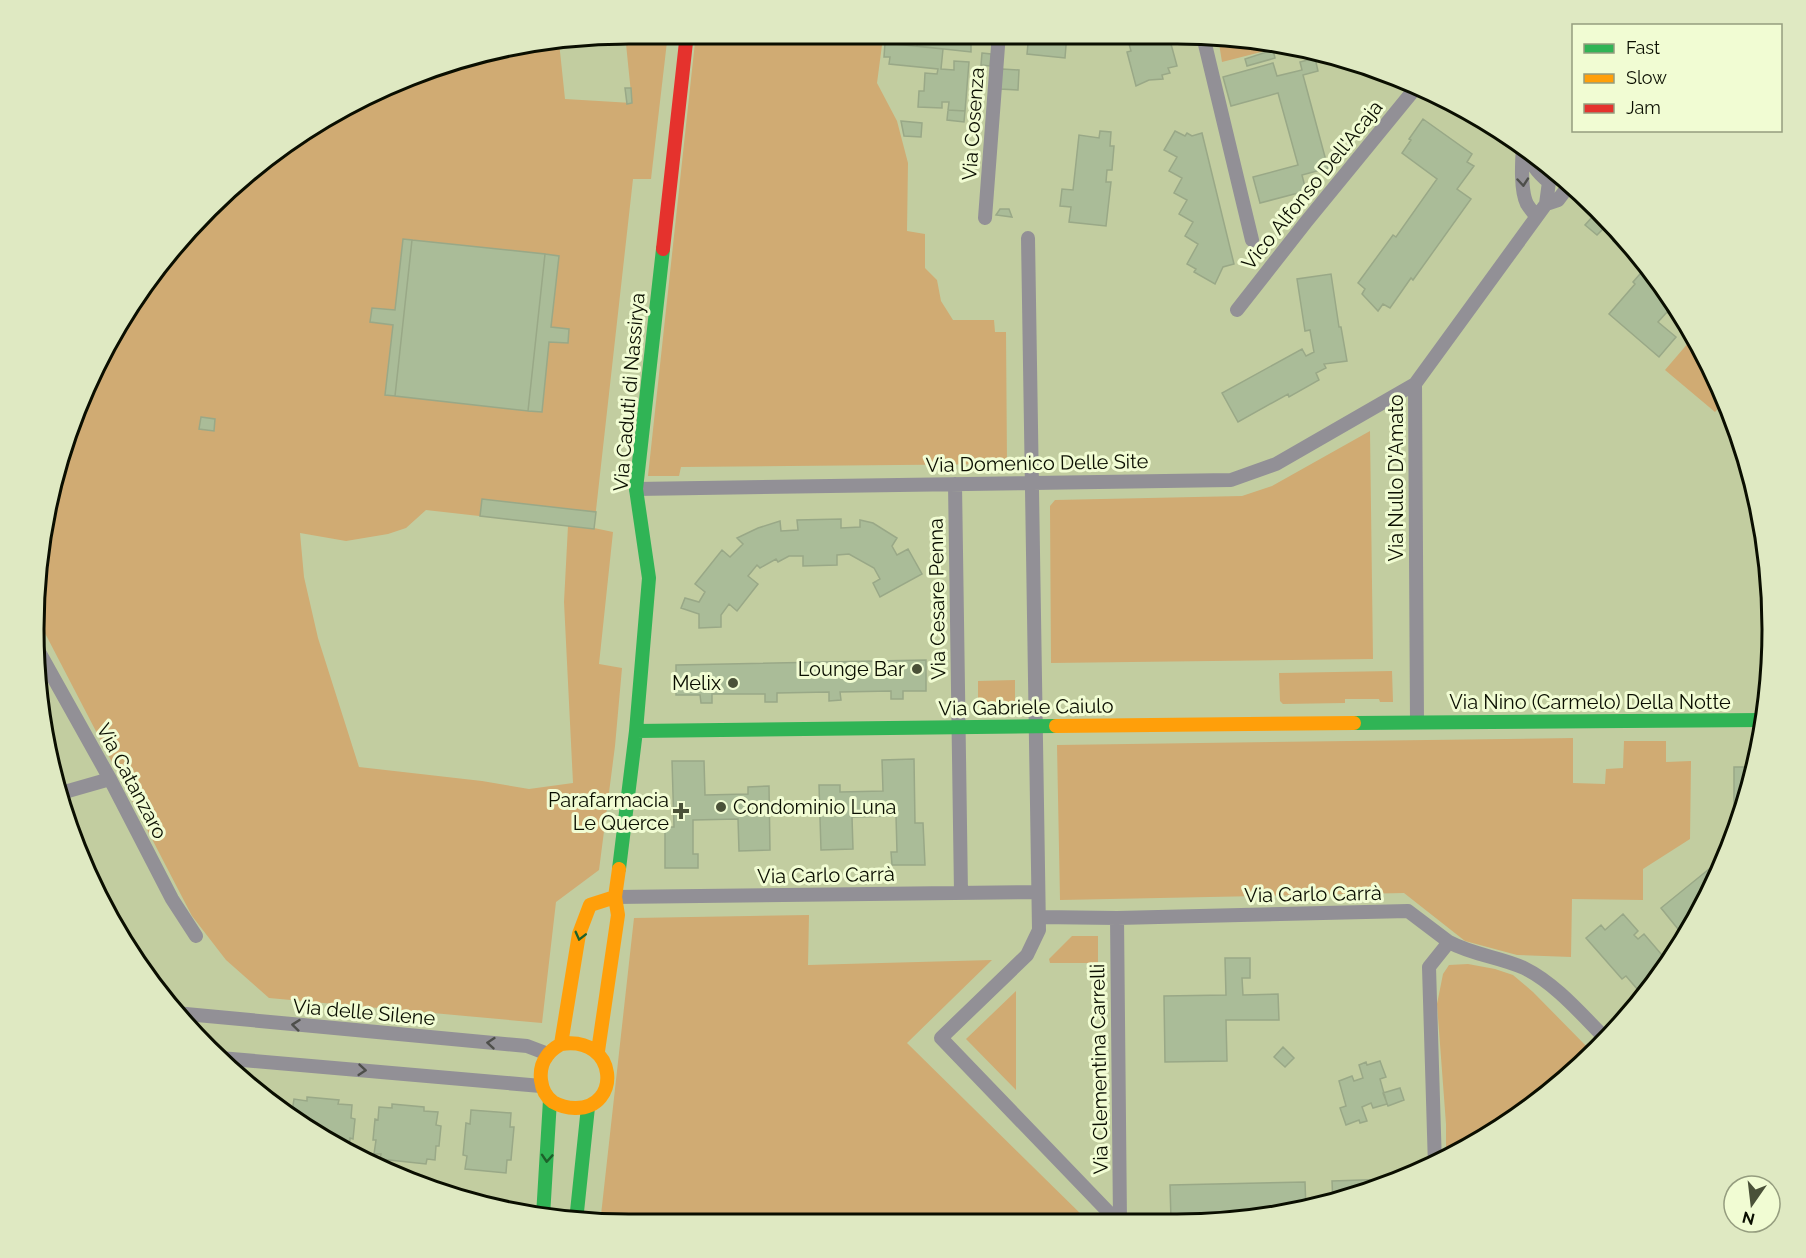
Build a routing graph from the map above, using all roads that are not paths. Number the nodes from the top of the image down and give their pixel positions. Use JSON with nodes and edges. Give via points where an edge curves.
{"nodes":[{"id":1,"x":686,"y":44,"type":"edge"},
{"id":2,"x":998,"y":44,"type":"edge"},
{"id":3,"x":1205,"y":45,"type":"edge"},
{"id":4,"x":1412,"y":93,"type":"edge"},
{"id":5,"x":1522,"y":156,"type":"edge"},
{"id":6,"x":1531,"y":162,"type":"edge"},
{"id":7,"x":1547,"y":176,"type":"edge"},
{"id":8,"x":1552,"y":180,"type":"edge"},
{"id":9,"x":1565,"y":191,"type":"edge"},
{"id":10,"x":1546,"y":204,"type":"junction"},
{"id":11,"x":1536,"y":216,"type":"junction"},
{"id":12,"x":985,"y":218,"type":"dead end"},
{"id":13,"x":1028,"y":238,"type":"dead end"},
{"id":14,"x":1252,"y":240,"type":"dead end"},
{"id":15,"x":1238,"y":310,"type":"dead end"},
{"id":16,"x":1415,"y":384,"type":"junction"},
{"id":17,"x":1033,"y":483,"type":"junction"},
{"id":18,"x":955,"y":484,"type":"junction"},
{"id":19,"x":636,"y":489,"type":"junction"},
{"id":20,"x":45,"y":662,"type":"edge"},
{"id":21,"x":1755,"y":720,"type":"edge"},
{"id":22,"x":1417,"y":722,"type":"junction"},
{"id":23,"x":1036,"y":727,"type":"junction"},
{"id":24,"x":958,"y":728,"type":"junction"},
{"id":25,"x":636,"y":731,"type":"junction"},
{"id":26,"x":110,"y":779,"type":"junction"},
{"id":27,"x":66,"y":791,"type":"edge"},
{"id":28,"x":1038,"y":892,"type":"junction"},
{"id":29,"x":961,"y":893,"type":"junction"},
{"id":30,"x":615,"y":897,"type":"junction"},
{"id":31,"x":1039,"y":917,"type":"junction"},
{"id":32,"x":1117,"y":918,"type":"junction"},
{"id":33,"x":196,"y":936,"type":"dead end"},
{"id":34,"x":1449,"y":942,"type":"junction"},
{"id":35,"x":188,"y":1014,"type":"edge"},
{"id":36,"x":1600,"y":1034,"type":"edge"},
{"id":37,"x":561,"y":1044,"type":"junction"},
{"id":38,"x":598,"y":1052,"type":"junction"},
{"id":39,"x":548,"y":1054,"type":"junction"},
{"id":40,"x":232,"y":1059,"type":"edge"},
{"id":41,"x":541,"y":1086,"type":"junction"},
{"id":42,"x":550,"y":1100,"type":"junction"},
{"id":43,"x":588,"y":1107,"type":"junction"},
{"id":44,"x":1435,"y":1155,"type":"edge"},
{"id":45,"x":544,"y":1208,"type":"edge"},
{"id":46,"x":577,"y":1212,"type":"edge"},
{"id":47,"x":1112,"y":1214,"type":"edge"},
{"id":48,"x":1119,"y":1214,"type":"edge"}],
"edges":[{"from":1,"to":19,"type":"street","name":"Via Caduti di Nassirya"},
{"from":2,"to":12,"type":"street","name":"Via Cosenza"},
{"from":3,"to":14,"type":"street"},
{"from":4,"to":15,"type":"street","name":"Vico Alfonso Dell'Acaja"},
{"from":5,"to":11,"type":"street","one_way":true,"via":[[1524,195]]},
{"from":6,"to":7,"type":"street","via":[[1539,174]]},
{"from":8,"to":10,"type":"street"},
{"from":9,"to":10,"type":"street","name":"Via Nullo D'Amato","via":[[1558,200]]},
{"from":10,"to":11,"type":"street","name":"Via Nullo D'Amato"},
{"from":11,"to":16,"type":"street","name":"Via Nullo D'Amato"},
{"from":13,"to":17,"type":"street"},
{"from":16,"to":17,"type":"street","name":"Via Domenico Delle Site","via":[[1276,464],[1231,480]]},
{"from":16,"to":22,"type":"street","name":"Via Nullo D'Amato"},
{"from":17,"to":18,"type":"street","name":"Via Domenico Delle Site"},
{"from":17,"to":23,"type":"street"},
{"from":18,"to":19,"type":"street","name":"Via Domenico Delle Site"},
{"from":18,"to":24,"type":"street","name":"Via Cesare Penna"},
{"from":19,"to":25,"type":"street","name":"Via Caduti di Nassirya","via":[[649,578]]},
{"from":20,"to":26,"type":"street","name":"Via Catanzaro"},
{"from":21,"to":22,"type":"street","name":"Via Nino (Carmelo) Della Notte"},
{"from":22,"to":23,"type":"street","name":"Via Gabriele Caiulo"},
{"from":23,"to":24,"type":"street","name":"Via Gabriele Caiulo"},
{"from":23,"to":28,"type":"street"},
{"from":24,"to":25,"type":"street","name":"Via Gabriele Caiulo"},
{"from":24,"to":29,"type":"street","name":"Via Cesare Penna"},
{"from":25,"to":30,"type":"street","name":"Via Caduti di Nassirya"},
{"from":26,"to":27,"type":"street"},
{"from":26,"to":33,"type":"street","name":"Via Catanzaro","via":[[172,899]]},
{"from":28,"to":29,"type":"street","name":"Via Carlo Carrà"},
{"from":28,"to":31,"type":"street"},
{"from":29,"to":30,"type":"street","name":"Via Carlo Carrà"},
{"from":30,"to":37,"type":"street","one_way":true,"via":[[590,905],[579,934]]},
{"from":30,"to":38,"type":"street","name":"Via Caduti di Nassirya","via":[[618,915]]},
{"from":31,"to":32,"type":"street","name":"Via Carlo Carrà"},
{"from":31,"to":47,"type":"street","via":[[1039,930],[1027,955],[941,1038]]},
{"from":32,"to":34,"type":"street","name":"Via Carlo Carrà","via":[[1408,911]]},
{"from":32,"to":48,"type":"street","name":"Via Clementina Carrelli"},
{"from":34,"to":36,"type":"street","via":[[1526,969],[1561,994]]},
{"from":34,"to":44,"type":"street","via":[[1429,967]]},
{"from":39,"to":35,"type":"street","name":"Via delle Silene","one_way":true,"via":[[527,1046]]},
{"from":37,"to":38,"type":"street","via":[[574,1041]]},
{"from":37,"to":39,"type":"street"},
{"from":38,"to":43,"type":"street","name":"Via Caduti di Nassirya","via":[[608,1071],[604,1092]]},
{"from":39,"to":41,"type":"street","via":[[540,1069]]},
{"from":40,"to":41,"type":"street","one_way":true},
{"from":41,"to":42,"type":"street"},
{"from":42,"to":43,"type":"street","via":[[568,1109]]},
{"from":42,"to":45,"type":"street","one_way":true},
{"from":43,"to":46,"type":"street","name":"Via Caduti di Nassirya"}]}
